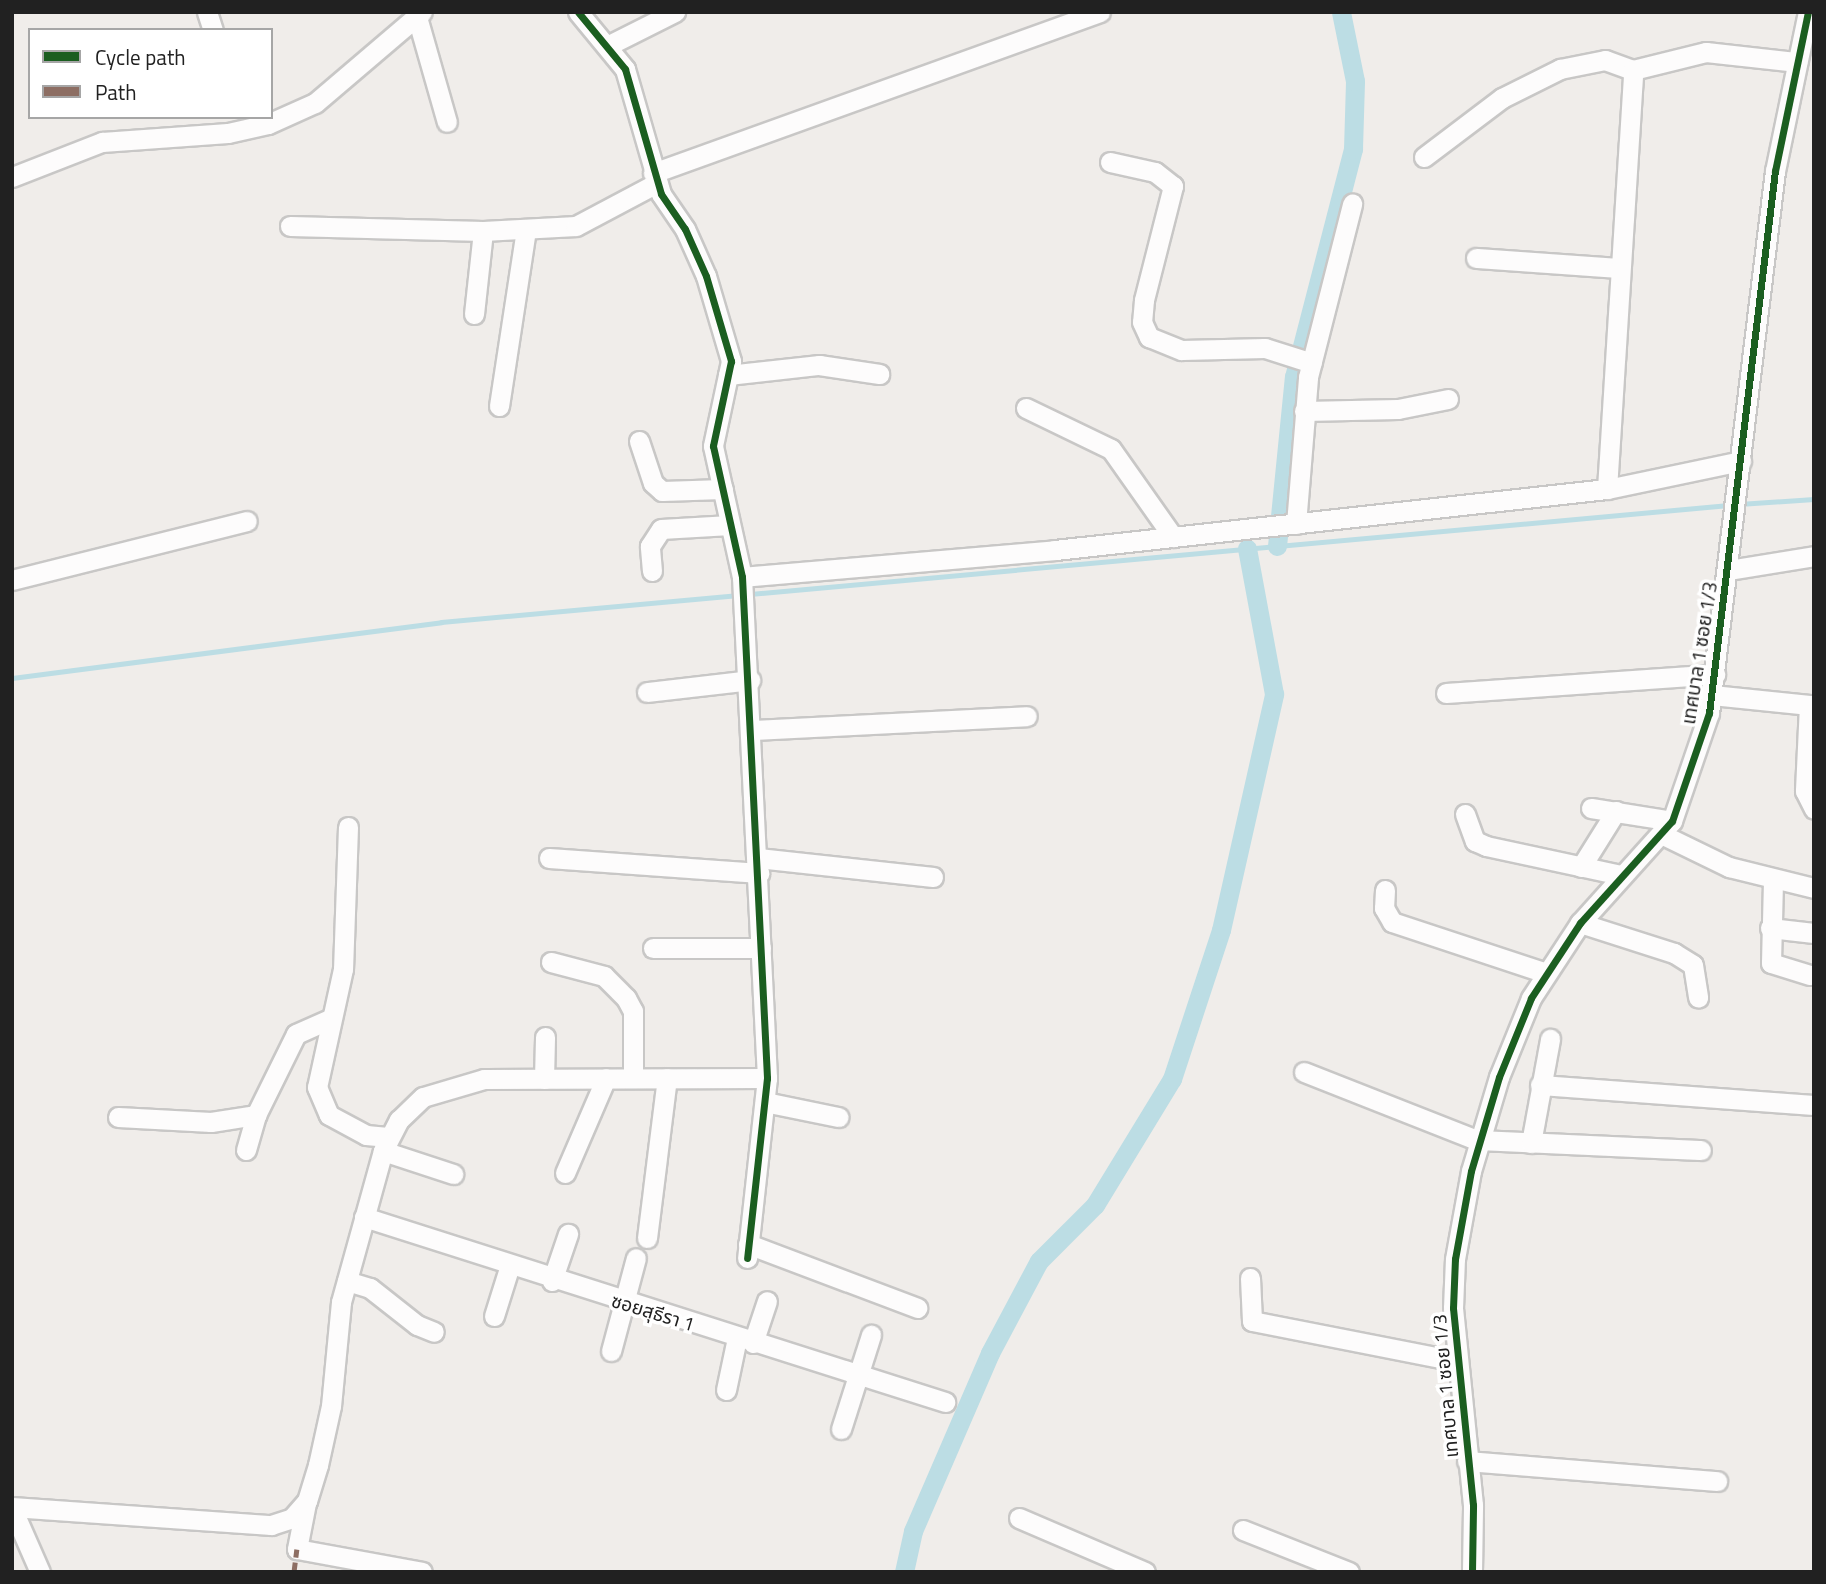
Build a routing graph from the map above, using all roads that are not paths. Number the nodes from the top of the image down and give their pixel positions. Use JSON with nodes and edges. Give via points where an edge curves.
{"nodes":[{"id":1,"x":578,"y":12,"type":"edge"},
{"id":2,"x":676,"y":12,"type":"edge"},
{"id":3,"x":1100,"y":12,"type":"edge"},
{"id":4,"x":1808,"y":12,"type":"edge"},
{"id":5,"x":419,"y":15,"type":"edge"},
{"id":6,"x":609,"y":45,"type":"junction"},
{"id":7,"x":1797,"y":62,"type":"junction"},
{"id":8,"x":1633,"y":69,"type":"junction"},
{"id":9,"x":273,"y":115,"type":"edge"},
{"id":10,"x":258,"y":119,"type":"edge"},
{"id":11,"x":447,"y":122,"type":"dead end"},
{"id":12,"x":240,"y":124,"type":"edge"},
{"id":13,"x":1424,"y":157,"type":"dead end"},
{"id":14,"x":1110,"y":162,"type":"dead end"},
{"id":15,"x":12,"y":177,"type":"edge"},
{"id":16,"x":655,"y":178,"type":"junction"},
{"id":17,"x":1352,"y":205,"type":"dead end"},
{"id":18,"x":289,"y":226,"type":"dead end"},
{"id":19,"x":526,"y":230,"type":"junction"},
{"id":20,"x":483,"y":231,"type":"junction"},
{"id":21,"x":1476,"y":258,"type":"dead end"},
{"id":22,"x":1620,"y":268,"type":"junction"},
{"id":23,"x":474,"y":314,"type":"dead end"},
{"id":24,"x":1304,"y":360,"type":"junction"},
{"id":25,"x":879,"y":374,"type":"dead end"},
{"id":26,"x":728,"y":375,"type":"junction"},
{"id":27,"x":1448,"y":399,"type":"dead end"},
{"id":28,"x":499,"y":406,"type":"dead end"},
{"id":29,"x":1026,"y":408,"type":"dead end"},
{"id":30,"x":1304,"y":411,"type":"junction"},
{"id":31,"x":639,"y":441,"type":"dead end"},
{"id":32,"x":1740,"y":469,"type":"junction"},
{"id":33,"x":723,"y":489,"type":"junction"},
{"id":34,"x":1607,"y":489,"type":"junction"},
{"id":35,"x":247,"y":521,"type":"dead end"},
{"id":36,"x":730,"y":525,"type":"junction"},
{"id":37,"x":1286,"y":525,"type":"junction"},
{"id":38,"x":1173,"y":537,"type":"junction"},
{"id":39,"x":1814,"y":556,"type":"edge"},
{"id":40,"x":1728,"y":570,"type":"junction"},
{"id":41,"x":652,"y":571,"type":"dead end"},
{"id":42,"x":12,"y":580,"type":"edge"},
{"id":43,"x":742,"y":580,"type":"junction"},
{"id":44,"x":1715,"y":674,"type":"junction"},
{"id":45,"x":750,"y":680,"type":"junction"},
{"id":46,"x":647,"y":692,"type":"dead end"},
{"id":47,"x":1446,"y":693,"type":"dead end"},
{"id":48,"x":1712,"y":695,"type":"junction"},
{"id":49,"x":1027,"y":716,"type":"dead end"},
{"id":50,"x":753,"y":730,"type":"junction"},
{"id":51,"x":1591,"y":808,"type":"dead end"},
{"id":52,"x":1814,"y":809,"type":"edge"},
{"id":53,"x":1616,"y":811,"type":"junction"},
{"id":54,"x":1465,"y":814,"type":"dead end"},
{"id":55,"x":348,"y":827,"type":"dead end"},
{"id":56,"x":1667,"y":827,"type":"junction"},
{"id":57,"x":549,"y":858,"type":"dead end"},
{"id":58,"x":758,"y":865,"type":"junction"},
{"id":59,"x":1581,"y":867,"type":"junction"},
{"id":60,"x":1621,"y":875,"type":"junction"},
{"id":61,"x":933,"y":877,"type":"dead end"},
{"id":62,"x":1773,"y":881,"type":"junction"},
{"id":63,"x":1814,"y":888,"type":"edge"},
{"id":64,"x":1385,"y":890,"type":"dead end"},
{"id":65,"x":1580,"y":923,"type":"junction"},
{"id":66,"x":1770,"y":928,"type":"junction"},
{"id":67,"x":1814,"y":933,"type":"edge"},
{"id":68,"x":653,"y":948,"type":"dead end"},
{"id":69,"x":761,"y":948,"type":"junction"},
{"id":70,"x":551,"y":962,"type":"dead end"},
{"id":71,"x":1546,"y":973,"type":"junction"},
{"id":72,"x":1810,"y":975,"type":"dead end"},
{"id":73,"x":1698,"y":998,"type":"dead end"},
{"id":74,"x":332,"y":1018,"type":"junction"},
{"id":75,"x":545,"y":1037,"type":"dead end"},
{"id":76,"x":1550,"y":1039,"type":"dead end"},
{"id":77,"x":1304,"y":1072,"type":"dead end"},
{"id":78,"x":606,"y":1078,"type":"junction"},
{"id":79,"x":633,"y":1078,"type":"junction"},
{"id":80,"x":667,"y":1078,"type":"junction"},
{"id":81,"x":767,"y":1078,"type":"junction"},
{"id":82,"x":544,"y":1079,"type":"junction"},
{"id":83,"x":1540,"y":1085,"type":"junction"},
{"id":84,"x":765,"y":1102,"type":"junction"},
{"id":85,"x":1814,"y":1105,"type":"edge"},
{"id":86,"x":256,"y":1115,"type":"junction"},
{"id":87,"x":838,"y":1116,"type":"dead end"},
{"id":88,"x":118,"y":1117,"type":"dead end"},
{"id":89,"x":1477,"y":1140,"type":"junction"},
{"id":90,"x":1531,"y":1143,"type":"junction"},
{"id":91,"x":386,"y":1144,"type":"junction"},
{"id":92,"x":246,"y":1150,"type":"dead end"},
{"id":93,"x":1701,"y":1150,"type":"dead end"},
{"id":94,"x":565,"y":1173,"type":"dead end"},
{"id":95,"x":453,"y":1174,"type":"dead end"},
{"id":96,"x":363,"y":1217,"type":"junction"},
{"id":97,"x":568,"y":1234,"type":"dead end"},
{"id":98,"x":647,"y":1238,"type":"dead end"},
{"id":99,"x":636,"y":1258,"type":"dead end"},
{"id":100,"x":509,"y":1268,"type":"junction"},
{"id":101,"x":1250,"y":1278,"type":"dead end"},
{"id":102,"x":347,"y":1281,"type":"junction"},
{"id":103,"x":552,"y":1281,"type":"junction"},
{"id":104,"x":767,"y":1301,"type":"dead end"},
{"id":105,"x":624,"y":1303,"type":"junction"},
{"id":106,"x":917,"y":1308,"type":"dead end"},
{"id":107,"x":494,"y":1316,"type":"dead end"},
{"id":108,"x":433,"y":1332,"type":"dead end"},
{"id":109,"x":871,"y":1335,"type":"dead end"},
{"id":110,"x":745,"y":1341,"type":"junction"},
{"id":111,"x":611,"y":1351,"type":"dead end"},
{"id":112,"x":1455,"y":1361,"type":"junction"},
{"id":113,"x":858,"y":1375,"type":"junction"},
{"id":114,"x":726,"y":1390,"type":"dead end"},
{"id":115,"x":945,"y":1402,"type":"dead end"},
{"id":116,"x":841,"y":1429,"type":"dead end"},
{"id":117,"x":1467,"y":1461,"type":"junction"},
{"id":118,"x":1717,"y":1480,"type":"dead end"},
{"id":119,"x":307,"y":1501,"type":"junction"},
{"id":120,"x":12,"y":1507,"type":"edge"},
{"id":121,"x":1019,"y":1518,"type":"dead end"},
{"id":122,"x":1243,"y":1530,"type":"dead end"},
{"id":123,"x":40,"y":1572,"type":"edge"},
{"id":124,"x":422,"y":1572,"type":"edge"},
{"id":125,"x":1145,"y":1572,"type":"edge"},
{"id":126,"x":1349,"y":1572,"type":"edge"},
{"id":127,"x":1472,"y":1572,"type":"edge"}],
"edges":[{"from":1,"to":6,"type":"street"},
{"from":2,"to":6,"type":"street"},
{"from":3,"to":16,"type":"street"},
{"from":4,"to":7,"type":"street","name":"เทศบาล 1 ซอย 1/3"},
{"from":5,"to":9,"type":"street","via":[[315,103]]},
{"from":5,"to":11,"type":"street"},
{"from":6,"to":16,"type":"street","via":[[625,69]]},
{"from":7,"to":8,"type":"street","via":[[1706,52]]},
{"from":7,"to":32,"type":"street","name":"เทศบาล 1 ซอย 1/3","via":[[1775,171]]},
{"from":8,"to":13,"type":"street","via":[[1605,60],[1560,69],[1502,98]]},
{"from":8,"to":22,"type":"street"},
{"from":10,"to":12,"type":"street"},
{"from":12,"to":15,"type":"street","via":[[102,142]]},
{"from":14,"to":24,"type":"street","via":[[1155,172],[1173,186],[1144,300],[1142,321],[1149,337],[1182,350],[1265,348]]},
{"from":16,"to":19,"type":"street","via":[[576,226]]},
{"from":16,"to":26,"type":"street","via":[[706,276],[725,327]]},
{"from":17,"to":24,"type":"street"},
{"from":18,"to":20,"type":"street"},
{"from":19,"to":20,"type":"street"},
{"from":19,"to":28,"type":"street"},
{"from":20,"to":23,"type":"street"},
{"from":21,"to":22,"type":"street"},
{"from":22,"to":34,"type":"street"},
{"from":24,"to":30,"type":"street"},
{"from":25,"to":26,"type":"street","via":[[819,365]]},
{"from":26,"to":33,"type":"street","via":[[713,429]]},
{"from":27,"to":30,"type":"street","via":[[1398,409]]},
{"from":29,"to":38,"type":"street","via":[[1111,449]]},
{"from":30,"to":37,"type":"street"},
{"from":31,"to":33,"type":"street","via":[[653,483],[662,491]]},
{"from":32,"to":34,"type":"street"},
{"from":32,"to":40,"type":"street","name":"เทศบาล 1 ซอย 1/3"},
{"from":33,"to":36,"type":"street"},
{"from":34,"to":37,"type":"street"},
{"from":35,"to":42,"type":"street"},
{"from":36,"to":41,"type":"street","via":[[662,528],[650,546]]},
{"from":36,"to":43,"type":"street"},
{"from":37,"to":38,"type":"street"},
{"from":38,"to":43,"type":"street"},
{"from":39,"to":40,"type":"street"},
{"from":40,"to":44,"type":"street","name":"เทศบาล 1 ซอย 1/3"},
{"from":43,"to":45,"type":"street"},
{"from":44,"to":47,"type":"street"},
{"from":44,"to":48,"type":"street","name":"เทศบาล 1 ซอย 1/3"},
{"from":45,"to":46,"type":"street"},
{"from":45,"to":50,"type":"street"},
{"from":48,"to":52,"type":"street","via":[[1809,705],[1805,791]]},
{"from":48,"to":56,"type":"street","name":"เทศบาล 1 ซอย 1/3","via":[[1687,788]]},
{"from":49,"to":50,"type":"street"},
{"from":50,"to":58,"type":"street"},
{"from":51,"to":53,"type":"street"},
{"from":53,"to":56,"type":"street"},
{"from":53,"to":59,"type":"street"},
{"from":54,"to":59,"type":"street","via":[[1475,841]]},
{"from":55,"to":74,"type":"street","via":[[343,969]]},
{"from":56,"to":60,"type":"street","name":"เทศบาล 1 ซอย 1/3"},
{"from":56,"to":62,"type":"street"},
{"from":57,"to":58,"type":"street"},
{"from":58,"to":61,"type":"street"},
{"from":58,"to":69,"type":"street"},
{"from":59,"to":60,"type":"street"},
{"from":60,"to":65,"type":"street","name":"เทศบาล 1 ซอย 1/3"},
{"from":62,"to":63,"type":"street"},
{"from":62,"to":66,"type":"street"},
{"from":64,"to":71,"type":"street","via":[[1384,908],[1392,922]]},
{"from":65,"to":71,"type":"street","name":"เทศบาล 1 ซอย 1/3"},
{"from":65,"to":73,"type":"street","via":[[1674,953],[1693,965]]},
{"from":66,"to":67,"type":"street"},
{"from":66,"to":72,"type":"street","via":[[1772,963]]},
{"from":68,"to":69,"type":"street"},
{"from":69,"to":81,"type":"street"},
{"from":70,"to":79,"type":"street","via":[[604,976],[626,998],[633,1011]]},
{"from":71,"to":89,"type":"street","name":"เทศบาล 1 ซอย 1/3","via":[[1499,1077]]},
{"from":74,"to":86,"type":"street","via":[[296,1034]]},
{"from":74,"to":91,"type":"street","via":[[319,1066],[320,1103],[344,1125]]},
{"from":75,"to":82,"type":"street"},
{"from":76,"to":83,"type":"street"},
{"from":77,"to":89,"type":"street"},
{"from":78,"to":79,"type":"street"},
{"from":78,"to":82,"type":"street"},
{"from":78,"to":94,"type":"street"},
{"from":79,"to":80,"type":"street"},
{"from":80,"to":81,"type":"street"},
{"from":80,"to":98,"type":"street"},
{"from":81,"to":84,"type":"street"},
{"from":82,"to":91,"type":"street","via":[[484,1079],[423,1097]]},
{"from":83,"to":85,"type":"street"},
{"from":83,"to":90,"type":"street"},
{"from":84,"to":87,"type":"street"},
{"from":84,"to":106,"type":"street","via":[[748,1251]]},
{"from":86,"to":88,"type":"street","via":[[211,1122]]},
{"from":86,"to":92,"type":"street"},
{"from":89,"to":90,"type":"street"},
{"from":89,"to":112,"type":"street","name":"เทศบาล 1 ซอย 1/3","via":[[1455,1258]]},
{"from":90,"to":93,"type":"street"},
{"from":91,"to":95,"type":"street"},
{"from":91,"to":96,"type":"street"},
{"from":96,"to":100,"type":"street","name":"ซอยสุธีรา 1"},
{"from":96,"to":102,"type":"street"},
{"from":97,"to":103,"type":"street"},
{"from":99,"to":105,"type":"street"},
{"from":100,"to":103,"type":"street","name":"ซอยสุธีรา 1"},
{"from":100,"to":107,"type":"street"},
{"from":101,"to":112,"type":"street","via":[[1252,1321]]},
{"from":102,"to":108,"type":"street","via":[[370,1288]]},
{"from":102,"to":119,"type":"street","via":[[331,1406]]},
{"from":103,"to":105,"type":"street","name":"ซอยสุธีรา 1"},
{"from":104,"to":110,"type":"street"},
{"from":105,"to":110,"type":"street","name":"ซอยสุธีรา 1"},
{"from":105,"to":111,"type":"street"},
{"from":109,"to":113,"type":"street"},
{"from":110,"to":113,"type":"street","name":"ซอยสุธีรา 1"},
{"from":110,"to":114,"type":"street"},
{"from":112,"to":117,"type":"street","name":"เทศบาล 1 ซอย 1/3"},
{"from":113,"to":115,"type":"street","name":"ซอยสุธีรา 1"},
{"from":113,"to":116,"type":"street"},
{"from":117,"to":118,"type":"street"},
{"from":117,"to":127,"type":"street","name":"เทศบาล 1 ซอย 1/3","via":[[1473,1505]]},
{"from":119,"to":120,"type":"street","via":[[292,1518],[271,1525]]},
{"from":119,"to":124,"type":"street","via":[[297,1549]]},
{"from":120,"to":123,"type":"street"},
{"from":121,"to":125,"type":"street"},
{"from":122,"to":126,"type":"street"}]}
